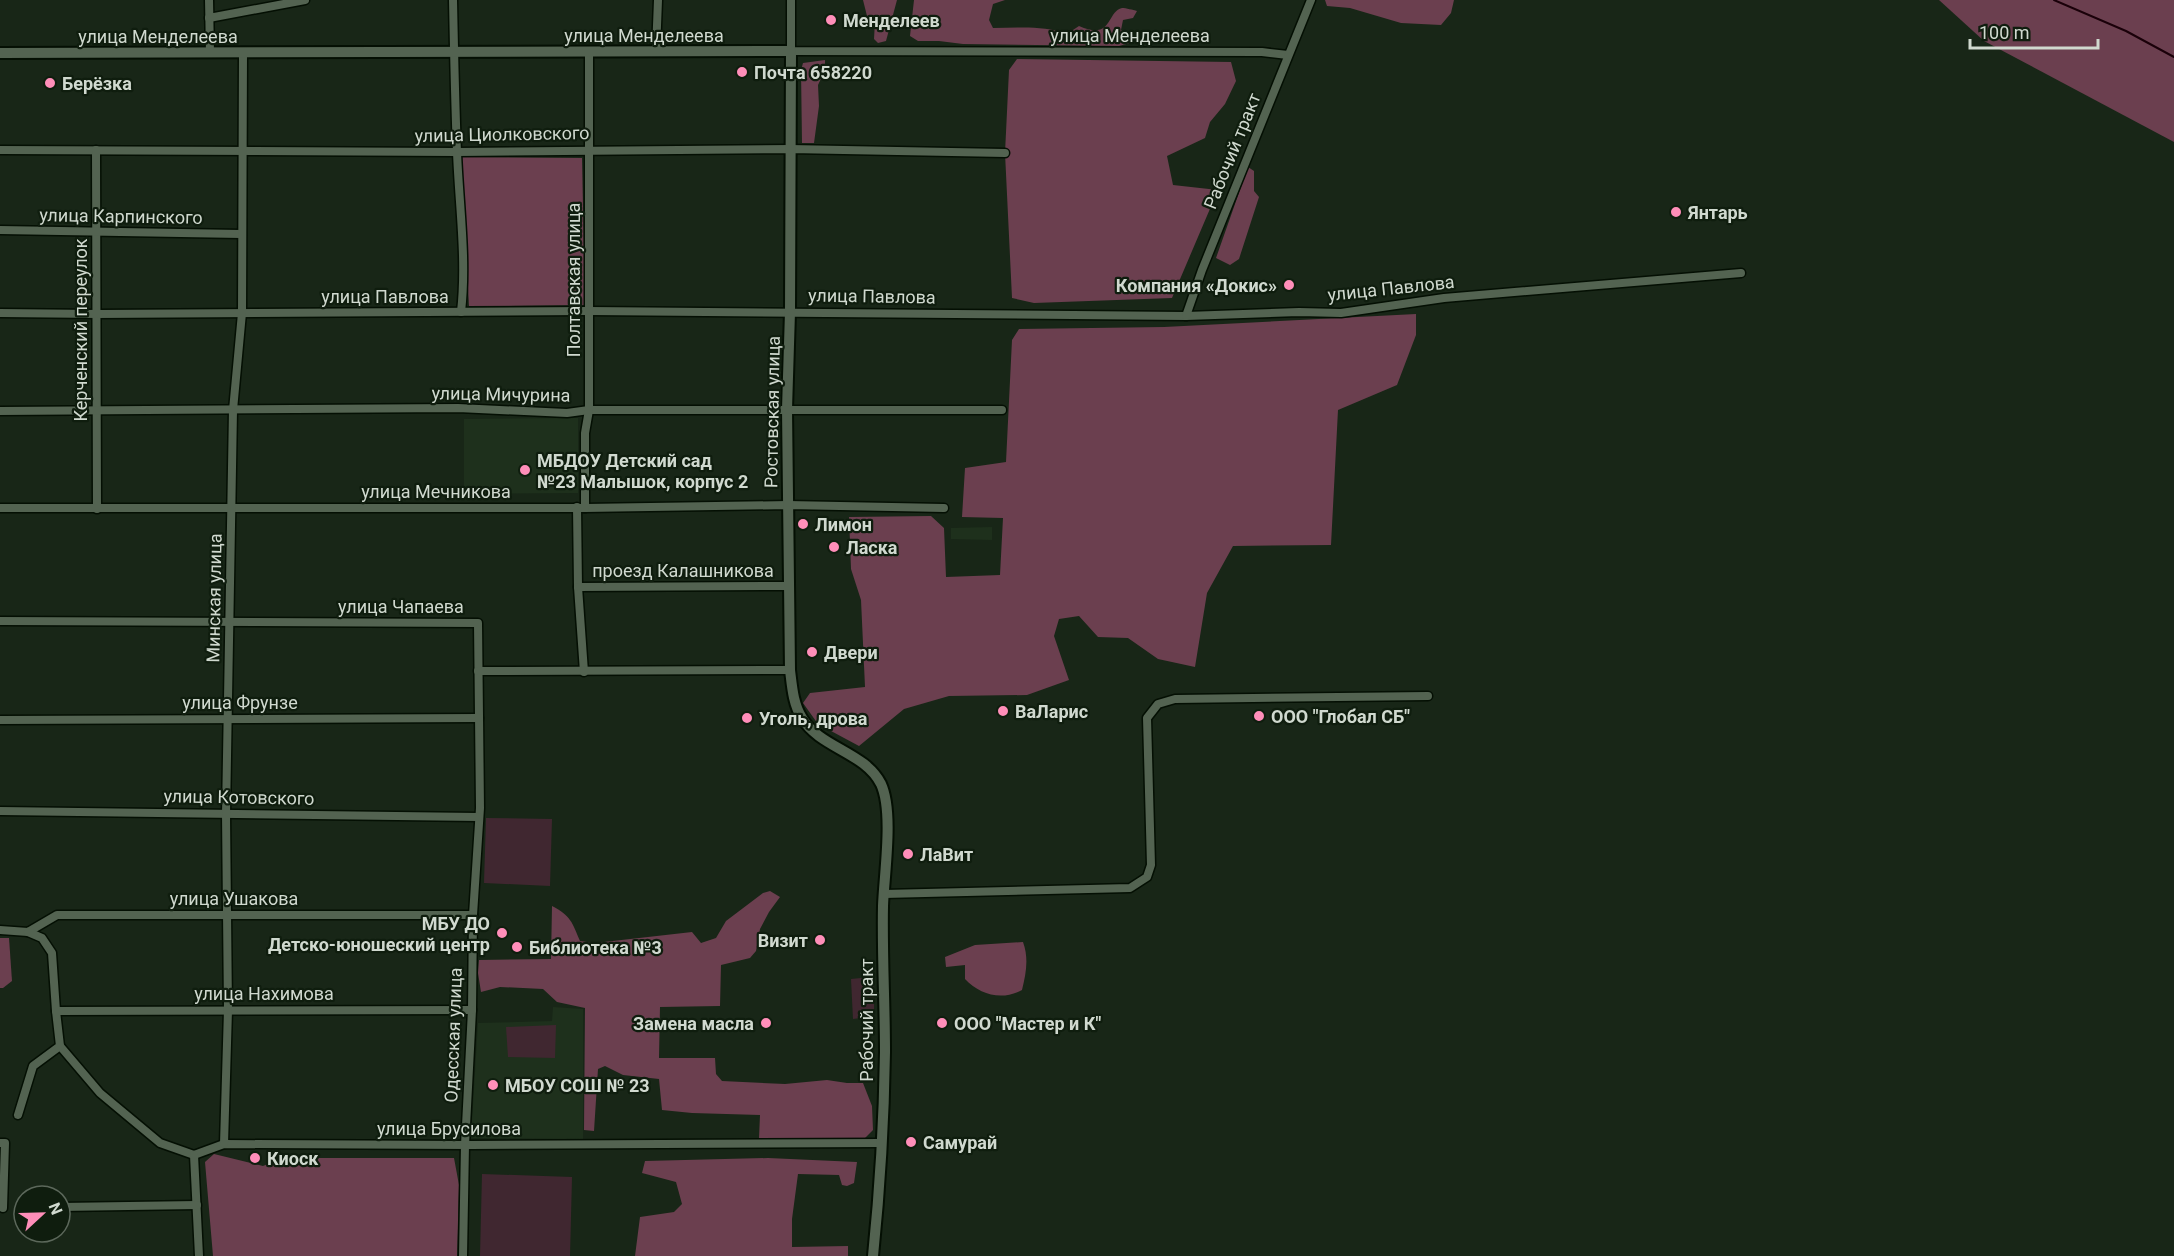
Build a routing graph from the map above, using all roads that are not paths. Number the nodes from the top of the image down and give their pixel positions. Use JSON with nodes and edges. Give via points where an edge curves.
{"nodes":[{"id":1,"x":209,"y":0,"type":"edge"},
{"id":2,"x":305,"y":0,"type":"edge"},
{"id":3,"x":453,"y":0,"type":"edge"},
{"id":4,"x":658,"y":0,"type":"edge"},
{"id":5,"x":791,"y":0,"type":"edge"},
{"id":6,"x":1311,"y":0,"type":"edge"},
{"id":7,"x":209,"y":18,"type":"junction"},
{"id":8,"x":656,"y":51,"type":"junction"},
{"id":9,"x":790,"y":51,"type":"junction"},
{"id":10,"x":210,"y":52,"type":"junction"},
{"id":11,"x":454,"y":52,"type":"junction"},
{"id":12,"x":0,"y":53,"type":"edge"},
{"id":13,"x":243,"y":53,"type":"junction"},
{"id":14,"x":589,"y":53,"type":"junction"},
{"id":15,"x":1288,"y":55,"type":"junction"},
{"id":16,"x":790,"y":149,"type":"junction"},
{"id":17,"x":0,"y":150,"type":"edge"},
{"id":18,"x":96,"y":150,"type":"junction"},
{"id":19,"x":590,"y":150,"type":"junction"},
{"id":20,"x":242,"y":152,"type":"junction"},
{"id":21,"x":457,"y":152,"type":"junction"},
{"id":22,"x":1005,"y":153,"type":"dead end"},
{"id":23,"x":0,"y":230,"type":"edge"},
{"id":24,"x":96,"y":231,"type":"junction"},
{"id":25,"x":241,"y":234,"type":"junction"},
{"id":26,"x":1741,"y":273,"type":"dead end"},
{"id":27,"x":589,"y":311,"type":"junction"},
{"id":28,"x":461,"y":312,"type":"junction"},
{"id":29,"x":790,"y":312,"type":"junction"},
{"id":30,"x":0,"y":313,"type":"edge"},
{"id":31,"x":242,"y":313,"type":"junction"},
{"id":32,"x":98,"y":315,"type":"junction"},
{"id":33,"x":1186,"y":316,"type":"junction"},
{"id":34,"x":787,"y":409,"type":"junction"},
{"id":35,"x":233,"y":410,"type":"junction"},
{"id":36,"x":589,"y":410,"type":"junction"},
{"id":37,"x":1002,"y":410,"type":"dead end"},
{"id":38,"x":0,"y":411,"type":"edge"},
{"id":39,"x":98,"y":411,"type":"junction"},
{"id":40,"x":788,"y":505,"type":"junction"},
{"id":41,"x":231,"y":507,"type":"junction"},
{"id":42,"x":581,"y":507,"type":"junction"},
{"id":43,"x":0,"y":508,"type":"edge"},
{"id":44,"x":944,"y":508,"type":"dead end"},
{"id":45,"x":97,"y":509,"type":"junction"},
{"id":46,"x":788,"y":586,"type":"junction"},
{"id":47,"x":578,"y":587,"type":"junction"},
{"id":48,"x":0,"y":621,"type":"edge"},
{"id":49,"x":230,"y":622,"type":"junction"},
{"id":50,"x":790,"y":670,"type":"junction"},
{"id":51,"x":478,"y":671,"type":"junction"},
{"id":52,"x":584,"y":672,"type":"junction"},
{"id":53,"x":1428,"y":696,"type":"dead end"},
{"id":54,"x":479,"y":718,"type":"junction"},
{"id":55,"x":229,"y":719,"type":"junction"},
{"id":56,"x":0,"y":720,"type":"edge"},
{"id":57,"x":881,"y":784,"type":"joint"},
{"id":58,"x":0,"y":811,"type":"edge"},
{"id":59,"x":226,"y":814,"type":"junction"},
{"id":60,"x":478,"y":817,"type":"junction"},
{"id":61,"x":884,"y":894,"type":"junction"},
{"id":62,"x":226,"y":914,"type":"junction"},
{"id":63,"x":473,"y":915,"type":"junction"},
{"id":64,"x":0,"y":930,"type":"edge"},
{"id":65,"x":27,"y":932,"type":"junction"},
{"id":66,"x":228,"y":1010,"type":"junction"},
{"id":67,"x":472,"y":1010,"type":"junction"},
{"id":68,"x":56,"y":1011,"type":"junction"},
{"id":69,"x":60,"y":1046,"type":"junction"},
{"id":70,"x":18,"y":1115,"type":"dead end"},
{"id":71,"x":3,"y":1143,"type":"edge"},
{"id":72,"x":881,"y":1143,"type":"junction"},
{"id":73,"x":224,"y":1144,"type":"junction"},
{"id":74,"x":465,"y":1145,"type":"junction"},
{"id":75,"x":194,"y":1155,"type":"junction"},
{"id":76,"x":197,"y":1205,"type":"junction"},
{"id":77,"x":72,"y":1207,"type":"edge"},
{"id":78,"x":3,"y":1208,"type":"dead end"},
{"id":79,"x":199,"y":1256,"type":"edge"},
{"id":80,"x":463,"y":1256,"type":"edge"},
{"id":81,"x":873,"y":1256,"type":"edge"}],
"edges":[{"from":1,"to":7,"type":"street"},
{"from":2,"to":7,"type":"street"},
{"from":3,"to":11,"type":"street"},
{"from":4,"to":8,"type":"street"},
{"from":5,"to":9,"type":"street","name":"Ростовская улица"},
{"from":6,"to":15,"type":"street","name":"Рабочий тракт"},
{"from":7,"to":10,"type":"street"},
{"from":8,"to":9,"type":"street","name":"улица Менделеева"},
{"from":8,"to":14,"type":"street","name":"улица Менделеева"},
{"from":9,"to":15,"type":"street","name":"улица Менделеева"},
{"from":9,"to":16,"type":"street","name":"Ростовская улица"},
{"from":10,"to":12,"type":"street","name":"улица Менделеева"},
{"from":10,"to":13,"type":"street","name":"улица Менделеева"},
{"from":11,"to":13,"type":"street","name":"улица Менделеева"},
{"from":11,"to":14,"type":"street","name":"улица Менделеева"},
{"from":11,"to":21,"type":"street"},
{"from":13,"to":20,"type":"street","name":"Минская улица"},
{"from":14,"to":19,"type":"street","name":"Полтавская улица"},
{"from":15,"to":33,"type":"street","name":"Рабочий тракт"},
{"from":16,"to":19,"type":"street","name":"улица Циолковского"},
{"from":16,"to":22,"type":"street","name":"улица Циолковского"},
{"from":16,"to":29,"type":"street","name":"Ростовская улица"},
{"from":17,"to":18,"type":"street","name":"улица Циолковского"},
{"from":18,"to":20,"type":"street","name":"улица Циолковского"},
{"from":18,"to":24,"type":"street","name":"Керченский переулок"},
{"from":19,"to":21,"type":"street","name":"улица Циолковского"},
{"from":19,"to":27,"type":"street","name":"Полтавская улица"},
{"from":20,"to":21,"type":"street","name":"улица Циолковского"},
{"from":20,"to":25,"type":"street","name":"Минская улица"},
{"from":21,"to":28,"type":"street","via":[[464,291]]},
{"from":23,"to":24,"type":"street","name":"улица Карпинского"},
{"from":24,"to":25,"type":"street","name":"улица Карпинского"},
{"from":24,"to":32,"type":"street","name":"Керченский переулок"},
{"from":25,"to":31,"type":"street","name":"Минская улица"},
{"from":26,"to":33,"type":"street","name":"улица Павлова","via":[[1444,298],[1341,313]]},
{"from":27,"to":28,"type":"street","name":"улица Павлова"},
{"from":27,"to":29,"type":"street","name":"улица Павлова"},
{"from":27,"to":36,"type":"street","name":"Полтавская улица"},
{"from":28,"to":31,"type":"street","name":"улица Павлова"},
{"from":29,"to":33,"type":"street","name":"улица Павлова"},
{"from":29,"to":34,"type":"street","name":"Ростовская улица"},
{"from":30,"to":32,"type":"street","name":"улица Павлова"},
{"from":31,"to":32,"type":"street","name":"улица Павлова"},
{"from":31,"to":35,"type":"street","name":"Минская улица"},
{"from":32,"to":39,"type":"street","name":"Керченский переулок"},
{"from":34,"to":36,"type":"street","name":"улица Мичурина"},
{"from":34,"to":37,"type":"street","name":"улица Мичурина"},
{"from":34,"to":40,"type":"street","name":"Ростовская улица"},
{"from":35,"to":36,"type":"street","name":"улица Мичурина"},
{"from":35,"to":39,"type":"street","name":"улица Мичурина"},
{"from":35,"to":41,"type":"street","name":"Минская улица"},
{"from":36,"to":42,"type":"street","name":"Полтавская улица"},
{"from":38,"to":39,"type":"street","name":"улица Мичурина"},
{"from":39,"to":45,"type":"street","name":"Керченский переулок"},
{"from":40,"to":42,"type":"street","name":"улица Мечникова"},
{"from":40,"to":44,"type":"street","name":"улица Мечникова"},
{"from":40,"to":46,"type":"street","name":"Ростовская улица"},
{"from":41,"to":42,"type":"street","name":"улица Мечникова"},
{"from":41,"to":45,"type":"street","name":"улица Мечникова"},
{"from":41,"to":49,"type":"street","name":"Минская улица"},
{"from":42,"to":47,"type":"street","name":"Полтавская улица"},
{"from":43,"to":45,"type":"street","name":"улица Мечникова"},
{"from":46,"to":47,"type":"street","name":"проезд Калашникова"},
{"from":46,"to":50,"type":"street","name":"Ростовская улица"},
{"from":47,"to":52,"type":"street","name":"Полтавская улица"},
{"from":48,"to":49,"type":"street","name":"улица Чапаева"},
{"from":49,"to":51,"type":"street","name":"улица Чапаева","via":[[478,623]]},
{"from":49,"to":55,"type":"street","name":"Минская улица"},
{"from":50,"to":52,"type":"street"},
{"from":50,"to":57,"type":"street","name":"Ростовская улица","via":[[795,701],[811,730],[856,759]]},
{"from":51,"to":52,"type":"street"},
{"from":51,"to":54,"type":"street","name":"Одесская улица"},
{"from":53,"to":61,"type":"street","via":[[1175,699],[1158,704],[1147,718],[1151,865],[1147,877],[1130,888]]},
{"from":54,"to":55,"type":"street","name":"улица Фрунзе"},
{"from":54,"to":60,"type":"street","name":"Одесская улица"},
{"from":55,"to":56,"type":"street","name":"улица Фрунзе"},
{"from":55,"to":59,"type":"street","name":"Минская улица"},
{"from":57,"to":61,"type":"street","name":"Рабочий тракт","via":[[887,816]]},
{"from":58,"to":59,"type":"street","name":"улица Котовского"},
{"from":59,"to":60,"type":"street","name":"улица Котовского"},
{"from":59,"to":62,"type":"street","name":"Минская улица"},
{"from":60,"to":63,"type":"street","name":"Одесская улица"},
{"from":61,"to":72,"type":"street","name":"Рабочий тракт"},
{"from":62,"to":63,"type":"street","name":"улица Ушакова"},
{"from":62,"to":65,"type":"street","name":"улица Ушакова","via":[[57,915]]},
{"from":62,"to":66,"type":"street","name":"Минская улица"},
{"from":63,"to":67,"type":"street","name":"Одесская улица"},
{"from":64,"to":65,"type":"street"},
{"from":65,"to":68,"type":"street","via":[[42,938],[52,953]]},
{"from":66,"to":67,"type":"street","name":"улица Нахимова"},
{"from":66,"to":68,"type":"street","name":"улица Нахимова"},
{"from":66,"to":73,"type":"street","name":"Минская улица"},
{"from":67,"to":74,"type":"street","name":"Одесская улица"},
{"from":68,"to":69,"type":"street"},
{"from":69,"to":70,"type":"street","via":[[33,1066]]},
{"from":69,"to":75,"type":"street","via":[[100,1093],[160,1143]]},
{"from":71,"to":78,"type":"street"},
{"from":72,"to":74,"type":"street","name":"улица Брусилова"},
{"from":72,"to":81,"type":"street","name":"Рабочий тракт"},
{"from":73,"to":74,"type":"street","name":"улица Брусилова"},
{"from":73,"to":75,"type":"street","name":"улица Брусилова"},
{"from":74,"to":80,"type":"street","name":"Одесская улица"},
{"from":75,"to":76,"type":"street"},
{"from":76,"to":77,"type":"street"},
{"from":76,"to":79,"type":"street"}]}
